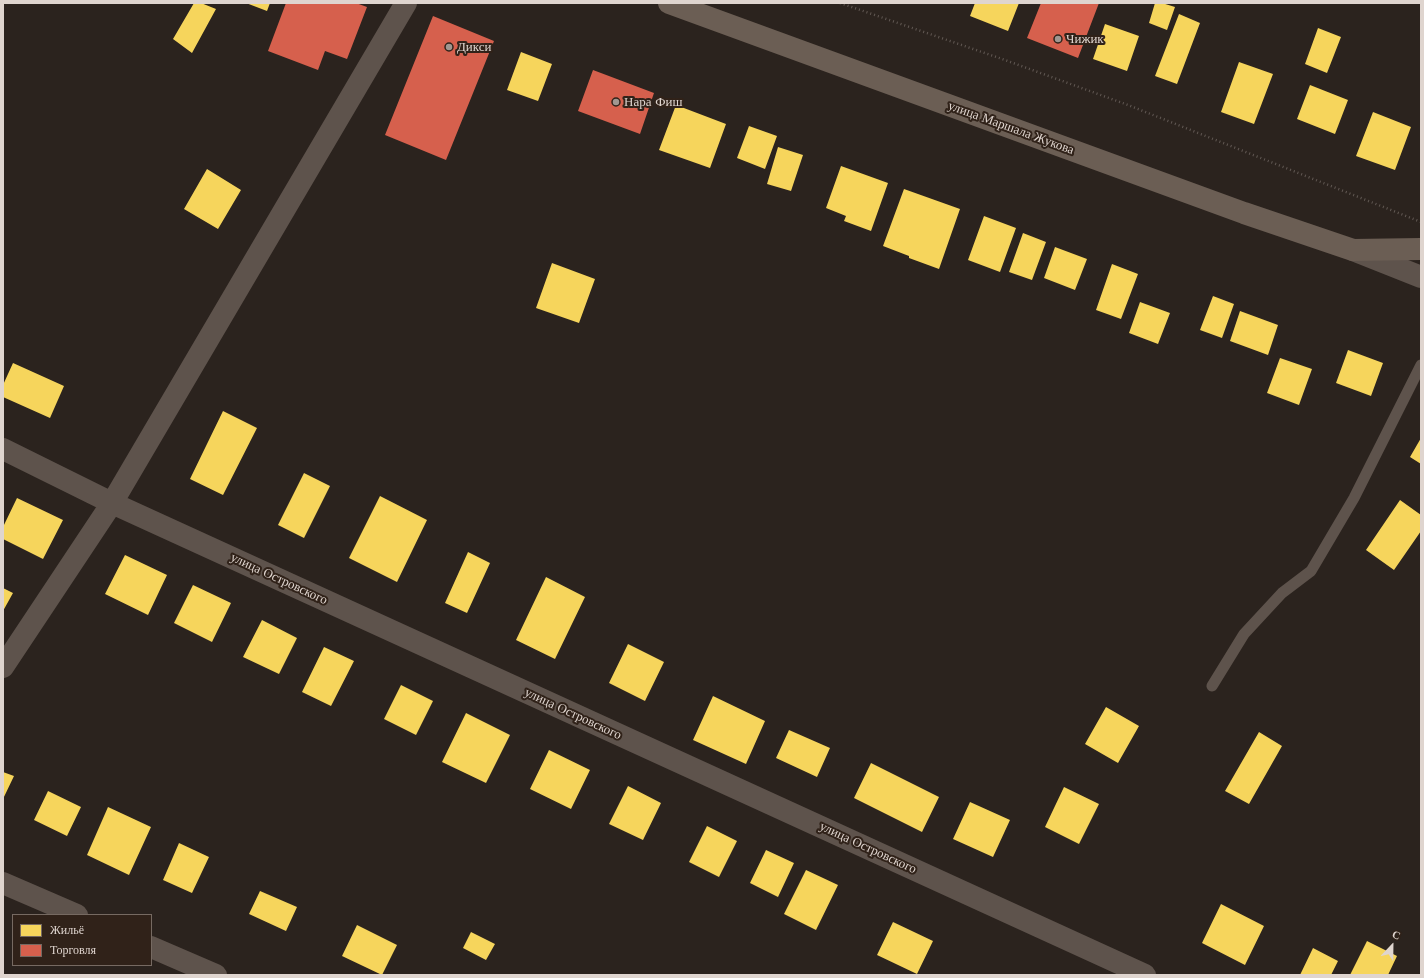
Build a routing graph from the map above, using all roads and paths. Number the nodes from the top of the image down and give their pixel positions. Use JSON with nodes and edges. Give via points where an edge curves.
{"nodes":[{"id":1,"x":406,"y":3,"type":"edge"},
{"id":2,"x":669,"y":3,"type":"edge"},
{"id":3,"x":840,"y":3,"type":"edge"},
{"id":4,"x":1421,"y":222,"type":"edge"},
{"id":5,"x":1421,"y":249,"type":"edge"},
{"id":6,"x":1353,"y":250,"type":"junction"},
{"id":7,"x":1421,"y":277,"type":"edge"},
{"id":8,"x":1421,"y":365,"type":"edge"},
{"id":9,"x":3,"y":449,"type":"edge"},
{"id":10,"x":112,"y":503,"type":"junction"},
{"id":11,"x":3,"y":667,"type":"edge"},
{"id":12,"x":1212,"y":686,"type":"dead end"},
{"id":13,"x":3,"y":883,"type":"edge"},
{"id":14,"x":75,"y":914,"type":"edge"},
{"id":15,"x":152,"y":947,"type":"edge"},
{"id":16,"x":216,"y":975,"type":"edge"},
{"id":17,"x":1145,"y":975,"type":"edge"}],
"edges":[{"from":1,"to":10,"type":"street"},
{"from":2,"to":6,"type":"main road","name":"улица Маршала Жукова","via":[[1244,213]]},
{"from":3,"to":4,"type":"path","via":[[1128,105]]},
{"from":5,"to":6,"type":"main road","name":"улица Маршала Жукова"},
{"from":6,"to":7,"type":"street","name":"улица Маршала Жукова"},
{"from":8,"to":12,"type":"lane","via":[[1354,498],[1311,571],[1282,593],[1244,634]]},
{"from":9,"to":10,"type":"street","name":"улица Островского"},
{"from":10,"to":11,"type":"street"},
{"from":10,"to":17,"type":"street","name":"улица Островского"},
{"from":13,"to":14,"type":"street"},
{"from":15,"to":16,"type":"street"}]}
